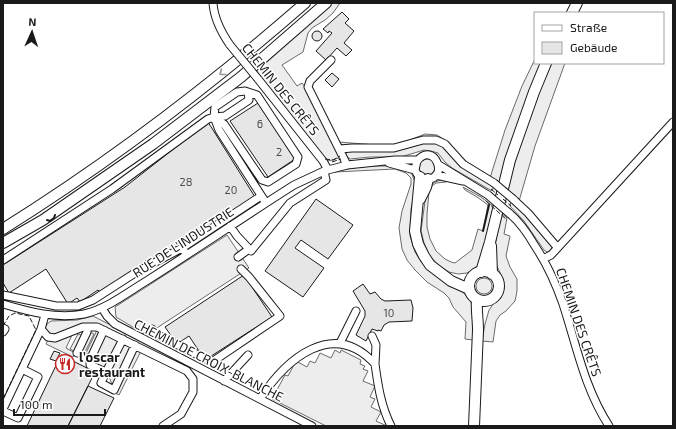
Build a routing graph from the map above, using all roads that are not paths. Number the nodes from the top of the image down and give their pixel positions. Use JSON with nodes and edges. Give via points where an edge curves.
{"nodes":[{"id":1,"x":213,"y":3,"type":"edge"},
{"id":2,"x":305,"y":3,"type":"edge"},
{"id":3,"x":317,"y":3,"type":"edge"},
{"id":4,"x":326,"y":3,"type":"edge"},
{"id":5,"x":577,"y":3,"type":"edge"},
{"id":6,"x":572,"y":12,"type":"edge"},
{"id":7,"x":331,"y":60,"type":"dead end"},
{"id":8,"x":546,"y":64,"type":"edge"},
{"id":9,"x":248,"y":92,"type":"junction"},
{"id":10,"x":214,"y":117,"type":"junction"},
{"id":11,"x":673,"y":122,"type":"edge"},
{"id":12,"x":340,"y":149,"type":"junction"},
{"id":13,"x":418,"y":160,"type":"junction"},
{"id":14,"x":386,"y":162,"type":"junction"},
{"id":15,"x":347,"y":165,"type":"junction"},
{"id":16,"x":439,"y":165,"type":"junction"},
{"id":17,"x":326,"y":170,"type":"junction"},
{"id":18,"x":425,"y":175,"type":"junction"},
{"id":19,"x":467,"y":182,"type":"junction"},
{"id":20,"x":261,"y":196,"type":"junction"},
{"id":21,"x":266,"y":203,"type":"junction"},
{"id":22,"x":230,"y":226,"type":"junction"},
{"id":23,"x":3,"y":229,"type":"edge"},
{"id":24,"x":3,"y":238,"type":"edge"},
{"id":25,"x":490,"y":242,"type":"junction"},
{"id":26,"x":3,"y":243,"type":"edge"},
{"id":27,"x":557,"y":247,"type":"junction"},
{"id":28,"x":182,"y":248,"type":"junction"},
{"id":29,"x":249,"y":249,"type":"junction"},
{"id":30,"x":186,"y":255,"type":"junction"},
{"id":31,"x":238,"y":257,"type":"dead end"},
{"id":32,"x":543,"y":259,"type":"junction"},
{"id":33,"x":3,"y":260,"type":"edge"},
{"id":34,"x":241,"y":269,"type":"dead end"},
{"id":35,"x":481,"y":272,"type":"junction"},
{"id":36,"x":492,"y":274,"type":"junction"},
{"id":37,"x":445,"y":275,"type":"junction"},
{"id":38,"x":471,"y":278,"type":"junction"},
{"id":39,"x":469,"y":289,"type":"junction"},
{"id":40,"x":3,"y":295,"type":"edge"},
{"id":41,"x":482,"y":300,"type":"junction"},
{"id":42,"x":3,"y":304,"type":"edge"},
{"id":43,"x":102,"y":308,"type":"junction"},
{"id":44,"x":356,"y":311,"type":"dead end"},
{"id":45,"x":45,"y":315,"type":"junction"},
{"id":46,"x":87,"y":327,"type":"junction"},
{"id":47,"x":3,"y":328,"type":"edge"},
{"id":48,"x":41,"y":329,"type":"junction"},
{"id":49,"x":152,"y":329,"type":"dead end"},
{"id":50,"x":104,"y":330,"type":"junction"},
{"id":51,"x":3,"y":332,"type":"edge"},
{"id":52,"x":372,"y":336,"type":"dead end"},
{"id":53,"x":123,"y":339,"type":"junction"},
{"id":54,"x":340,"y":343,"type":"junction"},
{"id":55,"x":135,"y":345,"type":"junction"},
{"id":56,"x":77,"y":353,"type":"dead end"},
{"id":57,"x":248,"y":354,"type":"dead end"},
{"id":58,"x":375,"y":364,"type":"junction"},
{"id":59,"x":22,"y":369,"type":"junction"},
{"id":60,"x":106,"y":372,"type":"junction"},
{"id":61,"x":224,"y":380,"type":"junction"},
{"id":62,"x":260,"y":399,"type":"junction"},
{"id":63,"x":3,"y":410,"type":"edge"},
{"id":64,"x":164,"y":426,"type":"edge"},
{"id":65,"x":312,"y":426,"type":"edge"},
{"id":66,"x":391,"y":426,"type":"edge"},
{"id":67,"x":474,"y":426,"type":"edge"},
{"id":68,"x":609,"y":426,"type":"edge"}],
"edges":[{"from":1,"to":17,"type":"street","name":"CHEMIN DES CRÊTS","bridge":true,"via":[[218,26],[230,45],[323,161]]},
{"from":2,"to":23,"type":"highway","one_way":true,"via":[[157,124],[83,177]]},
{"from":3,"to":24,"type":"highway","via":[[228,80],[151,138],[47,211]]},
{"from":4,"to":26,"type":"highway","via":[[241,77],[153,144],[43,220]]},
{"from":5,"to":6,"type":"highway"},
{"from":7,"to":12,"type":"street","name":"CHEMIN DES CRÊTS","via":[[310,81],[308,87]]},
{"from":8,"to":25,"type":"highway","via":[[510,160]]},
{"from":9,"to":10,"type":"street","via":[[237,92],[216,107]]},
{"from":9,"to":10,"type":"street","via":[[249,100],[225,116]]},
{"from":9,"to":10,"type":"street","via":[[257,95],[298,157],[296,164],[268,182],[262,180],[224,124]]},
{"from":10,"to":20,"type":"street","via":[[219,130]]},
{"from":10,"to":33,"type":"street","via":[[112,189]]},
{"from":11,"to":27,"type":"street"},
{"from":12,"to":15,"type":"street","name":"CHEMIN DES CRÊTS"},
{"from":12,"to":27,"type":"street","bridge":true,"via":[[394,148],[423,140],[436,140],[445,144],[462,164],[494,183],[513,199]]},
{"from":13,"to":14,"type":"street","name":"CHEMIN DES CRÊTS"},
{"from":13,"to":16,"type":"street","name":"CHEMIN DES CRÊTS","via":[[422,156],[430,156],[436,159]]},
{"from":13,"to":18,"type":"street","via":[[415,164]]},
{"from":14,"to":15,"type":"street","name":"CHEMIN DES CRÊTS"},
{"from":14,"to":18,"type":"street","name":"CHEMIN DES CRÊTS"},
{"from":15,"to":17,"type":"street","name":"CHEMIN DES CRÊTS"},
{"from":16,"to":18,"type":"street","via":[[438,171]]},
{"from":16,"to":19,"type":"street","name":"CHEMIN DES CRÊTS"},
{"from":17,"to":21,"type":"street","name":"RUE DE L'INDUSTRIE","via":[[299,182]]},
{"from":17,"to":29,"type":"street","via":[[326,180],[290,203],[251,251]]},
{"from":18,"to":19,"type":"street","name":"CHEMIN DES CRÊTS"},
{"from":18,"to":37,"type":"highway","via":[[426,187],[419,202],[415,231],[418,244],[430,265]]},
{"from":19,"to":32,"type":"street","name":"CHEMIN DES CRÊTS","bridge":true,"via":[[488,195],[509,213],[529,236]]},
{"from":20,"to":21,"type":"street"},
{"from":20,"to":28,"type":"street"},
{"from":21,"to":22,"type":"street","name":"RUE DE L'INDUSTRIE"},
{"from":22,"to":29,"type":"street"},
{"from":22,"to":30,"type":"street","name":"RUE DE L'INDUSTRIE"},
{"from":25,"to":35,"type":"highway"},
{"from":25,"to":36,"type":"highway"},
{"from":27,"to":32,"type":"street"},
{"from":28,"to":30,"type":"street"},
{"from":28,"to":40,"type":"street","via":[[135,273],[93,300],[78,306],[56,306]]},
{"from":29,"to":31,"type":"street"},
{"from":30,"to":43,"type":"street","name":"RUE DE L'INDUSTRIE"},
{"from":32,"to":68,"type":"street","name":"CHEMIN DES CRÊTS","via":[[563,304],[592,396]]},
{"from":34,"to":49,"type":"street","via":[[280,316],[212,362],[154,333]]},
{"from":35,"to":36,"type":"highway"},
{"from":35,"to":38,"type":"highway"},
{"from":36,"to":41,"type":"highway","via":[[499,288],[495,297]]},
{"from":37,"to":38,"type":"highway"},
{"from":37,"to":39,"type":"highway"},
{"from":38,"to":39,"type":"highway"},
{"from":39,"to":41,"type":"highway","via":[[472,295]]},
{"from":41,"to":67,"type":"highway","via":[[486,309],[478,330]]},
{"from":42,"to":45,"type":"street","name":"RUE DE L'INDUSTRIE"},
{"from":43,"to":45,"type":"street","name":"RUE DE L'INDUSTRIE","via":[[73,315]]},
{"from":43,"to":61,"type":"street","name":"CHEMIN DE CROIX-BLANCHE","via":[[115,324]]},
{"from":44,"to":54,"type":"street"},
{"from":45,"to":48,"type":"street"},
{"from":46,"to":48,"type":"street","via":[[55,338],[48,336]]},
{"from":46,"to":50,"type":"street"},
{"from":46,"to":56,"type":"street"},
{"from":47,"to":51,"type":"street"},
{"from":48,"to":59,"type":"street"},
{"from":50,"to":53,"type":"street"},
{"from":50,"to":60,"type":"street","via":[[90,365]]},
{"from":52,"to":58,"type":"street","via":[[376,345]]},
{"from":53,"to":55,"type":"street"},
{"from":53,"to":60,"type":"street"},
{"from":54,"to":58,"type":"street","via":[[362,353]]},
{"from":54,"to":62,"type":"street","via":[[313,348],[294,360],[273,380]]},
{"from":55,"to":60,"type":"street","via":[[114,390],[101,383]]},
{"from":55,"to":64,"type":"street","via":[[188,371],[193,379],[193,392],[182,414]]},
{"from":57,"to":61,"type":"street"},
{"from":58,"to":66,"type":"street","via":[[381,402]]},
{"from":59,"to":63,"type":"street"},
{"from":59,"to":63,"type":"street","via":[[38,377],[18,418]]},
{"from":61,"to":62,"type":"street","name":"CHEMIN DE CROIX-BLANCHE"},
{"from":62,"to":65,"type":"street","name":"CHEMIN DE CROIX-BLANCHE"}]}
